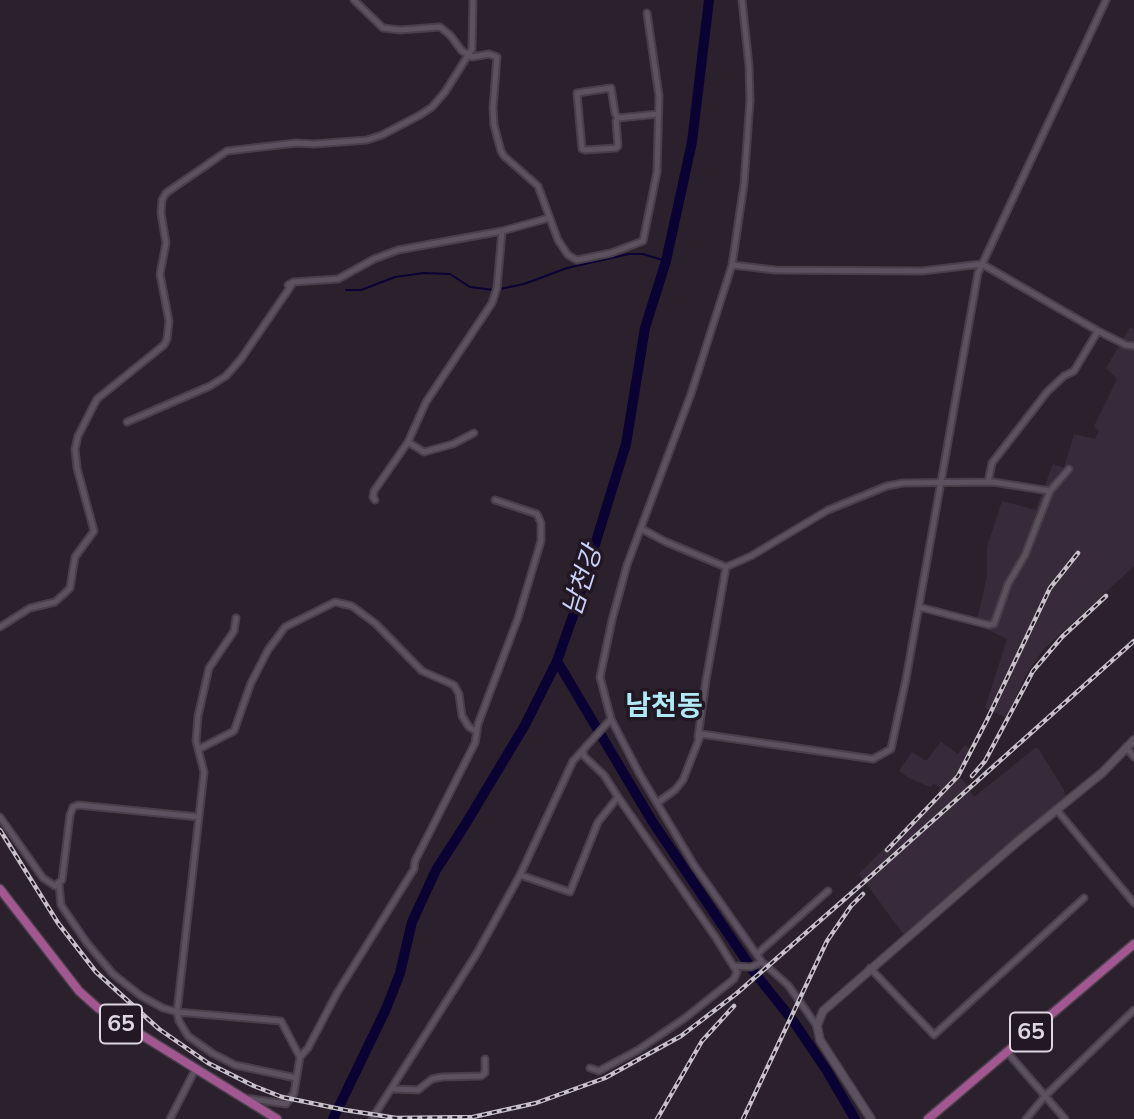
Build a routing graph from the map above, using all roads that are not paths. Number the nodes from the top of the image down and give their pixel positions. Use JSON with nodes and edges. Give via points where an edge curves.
{"nodes":[{"id":1,"x":354,"y":0,"type":"edge"},
{"id":2,"x":473,"y":0,"type":"edge"},
{"id":3,"x":742,"y":0,"type":"edge"},
{"id":4,"x":1106,"y":0,"type":"edge"},
{"id":5,"x":647,"y":13,"type":"dead end"},
{"id":6,"x":468,"y":55,"type":"junction"},
{"id":7,"x":658,"y":114,"type":"junction"},
{"id":8,"x":618,"y":118,"type":"junction"},
{"id":9,"x":549,"y":218,"type":"junction"},
{"id":10,"x":502,"y":231,"type":"junction"},
{"id":11,"x":982,"y":264,"type":"junction"},
{"id":12,"x":732,"y":265,"type":"junction"},
{"id":13,"x":1098,"y":331,"type":"junction"},
{"id":14,"x":1134,"y":346,"type":"edge"},
{"id":15,"x":127,"y":422,"type":"dead end"},
{"id":16,"x":474,"y":433,"type":"dead end"},
{"id":17,"x":408,"y":442,"type":"junction"},
{"id":18,"x":1069,"y":469,"type":"dead end"},
{"id":19,"x":940,"y":482,"type":"junction"},
{"id":20,"x":988,"y":482,"type":"junction"},
{"id":21,"x":1050,"y":491,"type":"junction"},
{"id":22,"x":375,"y":500,"type":"dead end"},
{"id":23,"x":495,"y":500,"type":"dead end"},
{"id":24,"x":642,"y":529,"type":"junction"},
{"id":25,"x":726,"y":566,"type":"junction"},
{"id":26,"x":919,"y":607,"type":"junction"},
{"id":27,"x":236,"y":618,"type":"dead end"},
{"id":28,"x":0,"y":627,"type":"edge"},
{"id":29,"x":611,"y":719,"type":"junction"},
{"id":30,"x":477,"y":732,"type":"junction"},
{"id":31,"x":698,"y":737,"type":"junction"},
{"id":32,"x":1134,"y":740,"type":"edge"},
{"id":33,"x":1126,"y":747,"type":"junction"},
{"id":34,"x":198,"y":749,"type":"junction"},
{"id":35,"x":583,"y":751,"type":"junction"},
{"id":36,"x":1134,"y":757,"type":"edge"},
{"id":37,"x":618,"y":797,"type":"junction"},
{"id":38,"x":657,"y":803,"type":"junction"},
{"id":39,"x":1056,"y":809,"type":"junction"},
{"id":40,"x":0,"y":817,"type":"edge"},
{"id":41,"x":199,"y":817,"type":"junction"},
{"id":42,"x":520,"y":875,"type":"junction"},
{"id":43,"x":59,"y":884,"type":"junction"},
{"id":44,"x":0,"y":889,"type":"edge"},
{"id":45,"x":828,"y":891,"type":"dead end"},
{"id":46,"x":1084,"y":898,"type":"dead end"},
{"id":47,"x":1134,"y":903,"type":"edge"},
{"id":48,"x":1134,"y":944,"type":"edge"},
{"id":49,"x":757,"y":954,"type":"junction"},
{"id":50,"x":762,"y":962,"type":"junction"},
{"id":51,"x":734,"y":966,"type":"junction"},
{"id":52,"x":870,"y":968,"type":"junction"},
{"id":53,"x":1134,"y":1010,"type":"edge"},
{"id":54,"x":177,"y":1012,"type":"junction"},
{"id":55,"x":817,"y":1026,"type":"junction"},
{"id":56,"x":1007,"y":1052,"type":"junction"},
{"id":57,"x":300,"y":1057,"type":"junction"},
{"id":58,"x":485,"y":1059,"type":"dead end"},
{"id":59,"x":590,"y":1068,"type":"dead end"},
{"id":60,"x":195,"y":1070,"type":"junction"},
{"id":61,"x":296,"y":1078,"type":"junction"},
{"id":62,"x":393,"y":1089,"type":"junction"},
{"id":63,"x":1045,"y":1096,"type":"junction"},
{"id":64,"x":242,"y":1097,"type":"junction"},
{"id":65,"x":273,"y":1118,"type":"edge"},
{"id":66,"x":170,"y":1119,"type":"edge"},
{"id":67,"x":372,"y":1119,"type":"edge"},
{"id":68,"x":871,"y":1119,"type":"edge"},
{"id":69,"x":928,"y":1119,"type":"edge"},
{"id":70,"x":1026,"y":1119,"type":"edge"},
{"id":71,"x":1065,"y":1119,"type":"edge"}],
"edges":[{"from":1,"to":6,"type":"street","via":[[383,29],[440,27]]},
{"from":2,"to":6,"type":"street","via":[[474,36]]},
{"from":3,"to":12,"type":"street","via":[[750,100]]},
{"from":4,"to":11,"type":"street"},
{"from":5,"to":7,"type":"street"},
{"from":6,"to":9,"type":"street","via":[[497,58],[494,125],[501,151],[538,186]]},
{"from":6,"to":28,"type":"street","via":[[432,107],[382,135],[360,141],[235,148],[166,193],[161,213],[166,243],[160,275],[169,321],[167,339],[97,399],[75,449],[94,531],[75,557],[66,593]]},
{"from":7,"to":8,"type":"street"},
{"from":7,"to":9,"type":"street","via":[[657,172],[643,241],[597,257],[573,259]]},
{"from":8,"to":8,"type":"street","via":[[618,146],[582,149],[577,93],[611,89]]},
{"from":9,"to":10,"type":"street"},
{"from":10,"to":15,"type":"street","via":[[398,250],[338,279],[290,284],[226,376]]},
{"from":10,"to":17,"type":"street","via":[[492,303],[438,381]]},
{"from":11,"to":12,"type":"street","via":[[922,271],[775,270]]},
{"from":11,"to":13,"type":"street"},
{"from":11,"to":19,"type":"street"},
{"from":12,"to":24,"type":"street"},
{"from":13,"to":14,"type":"street"},
{"from":13,"to":20,"type":"street","via":[[1074,371],[1047,392],[992,463]]},
{"from":16,"to":17,"type":"street","via":[[424,452]]},
{"from":17,"to":22,"type":"street","via":[[374,491]]},
{"from":18,"to":21,"type":"street"},
{"from":19,"to":20,"type":"street"},
{"from":19,"to":25,"type":"street","via":[[903,483],[864,494]]},
{"from":19,"to":26,"type":"street"},
{"from":20,"to":21,"type":"street"},
{"from":21,"to":26,"type":"street","via":[[994,624]]},
{"from":23,"to":30,"type":"street","via":[[537,514],[541,541]]},
{"from":24,"to":25,"type":"street"},
{"from":24,"to":29,"type":"street","via":[[624,576],[600,677]]},
{"from":25,"to":31,"type":"street"},
{"from":26,"to":31,"type":"street","via":[[894,741],[879,756],[873,759]]},
{"from":27,"to":34,"type":"street","via":[[234,631],[206,679],[198,716]]},
{"from":29,"to":35,"type":"street"},
{"from":29,"to":38,"type":"street"},
{"from":30,"to":34,"type":"street","via":[[462,716],[454,685],[422,671],[352,606],[335,603],[285,627],[257,671],[234,731]]},
{"from":30,"to":57,"type":"street","via":[[414,869]]},
{"from":31,"to":38,"type":"street","via":[[683,780]]},
{"from":32,"to":33,"type":"main road"},
{"from":33,"to":36,"type":"street"},
{"from":33,"to":39,"type":"main road"},
{"from":34,"to":41,"type":"street","via":[[204,772]]},
{"from":35,"to":37,"type":"street"},
{"from":35,"to":42,"type":"street","via":[[564,778]]},
{"from":37,"to":42,"type":"street","via":[[598,822],[570,892]]},
{"from":37,"to":51,"type":"street"},
{"from":38,"to":49,"type":"street"},
{"from":39,"to":47,"type":"street"},
{"from":39,"to":52,"type":"main road"},
{"from":40,"to":43,"type":"street","via":[[43,878],[50,885]]},
{"from":41,"to":43,"type":"street","via":[[73,807]]},
{"from":41,"to":54,"type":"street"},
{"from":42,"to":62,"type":"street","via":[[466,973]]},
{"from":43,"to":54,"type":"street","via":[[61,905],[106,966],[141,996]]},
{"from":44,"to":60,"type":"main road","number":"65","via":[[86,998]]},
{"from":45,"to":49,"type":"street"},
{"from":46,"to":52,"type":"street","via":[[934,1035]]},
{"from":48,"to":56,"type":"main road","number":"65"},
{"from":49,"to":50,"type":"street"},
{"from":50,"to":51,"type":"street"},
{"from":50,"to":55,"type":"street","via":[[788,985]]},
{"from":51,"to":59,"type":"street","via":[[734,979],[685,1018],[599,1071]]},
{"from":52,"to":55,"type":"main road","via":[[823,1011]]},
{"from":53,"to":63,"type":"street"},
{"from":54,"to":57,"type":"street","via":[[281,1021]]},
{"from":54,"to":61,"type":"street","via":[[188,1036],[212,1053],[235,1065]]},
{"from":55,"to":68,"type":"main road","via":[[824,1047]]},
{"from":56,"to":63,"type":"street"},
{"from":56,"to":69,"type":"main road","number":"65"},
{"from":57,"to":61,"type":"street"},
{"from":58,"to":62,"type":"street","via":[[481,1076],[432,1079],[413,1091]]},
{"from":60,"to":64,"type":"main road","number":"65"},
{"from":60,"to":66,"type":"street"},
{"from":61,"to":64,"type":"street","via":[[294,1094],[286,1104]]},
{"from":62,"to":67,"type":"street"},
{"from":63,"to":70,"type":"street"},
{"from":63,"to":71,"type":"street"},
{"from":64,"to":65,"type":"main road","number":"65"}]}
